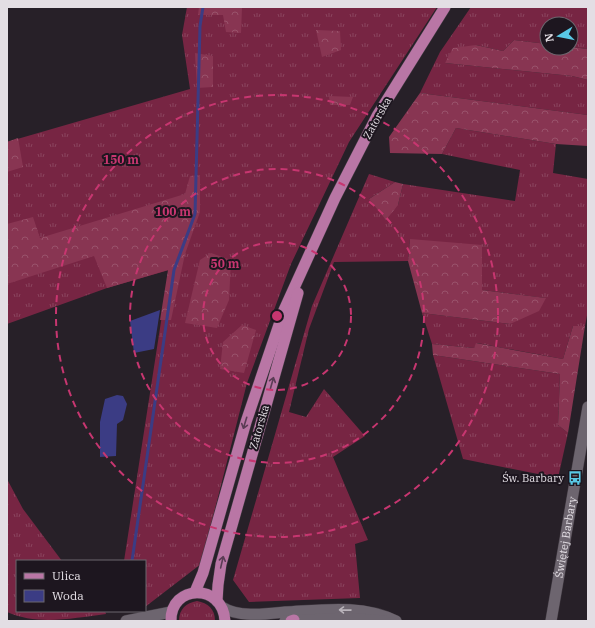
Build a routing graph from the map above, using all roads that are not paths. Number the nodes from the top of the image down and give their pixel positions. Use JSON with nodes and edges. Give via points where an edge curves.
{"nodes":[{"id":1,"x":446,"y":7,"type":"edge"},
{"id":2,"x":309,"y":256,"type":"junction"},
{"id":3,"x":588,"y":407,"type":"edge"},
{"id":4,"x":195,"y":592,"type":"junction"},
{"id":5,"x":220,"y":604,"type":"junction"},
{"id":6,"x":171,"y":617,"type":"edge"},
{"id":7,"x":126,"y":621,"type":"edge"},
{"id":8,"x":225,"y":621,"type":"edge"},
{"id":9,"x":290,"y":621,"type":"edge"},
{"id":10,"x":388,"y":621,"type":"edge"},
{"id":11,"x":396,"y":621,"type":"edge"},
{"id":12,"x":551,"y":621,"type":"edge"}],
"edges":[{"from":1,"to":2,"type":"main road","name":"Zatorska","via":[[378,116],[335,198]]},
{"from":2,"to":4,"type":"main road","name":"Zatorska","one_way":true,"via":[[284,310],[264,365],[203,573]]},
{"from":5,"to":2,"type":"main road","name":"Zatorska","one_way":true,"via":[[220,571],[234,515]]},
{"from":3,"to":12,"type":"street","name":"Świętej Barbary"},
{"from":4,"to":5,"type":"main road","via":[[203,593]]},
{"from":4,"to":6,"type":"main road","via":[[180,599]]},
{"from":5,"to":8,"type":"main road","name":"Zatorska"},
{"from":11,"to":5,"type":"street","one_way":true,"via":[[383,614],[360,610],[253,614],[227,610]]},
{"from":6,"to":7,"type":"street"},
{"from":9,"to":10,"type":"street","via":[[345,618]]}]}
